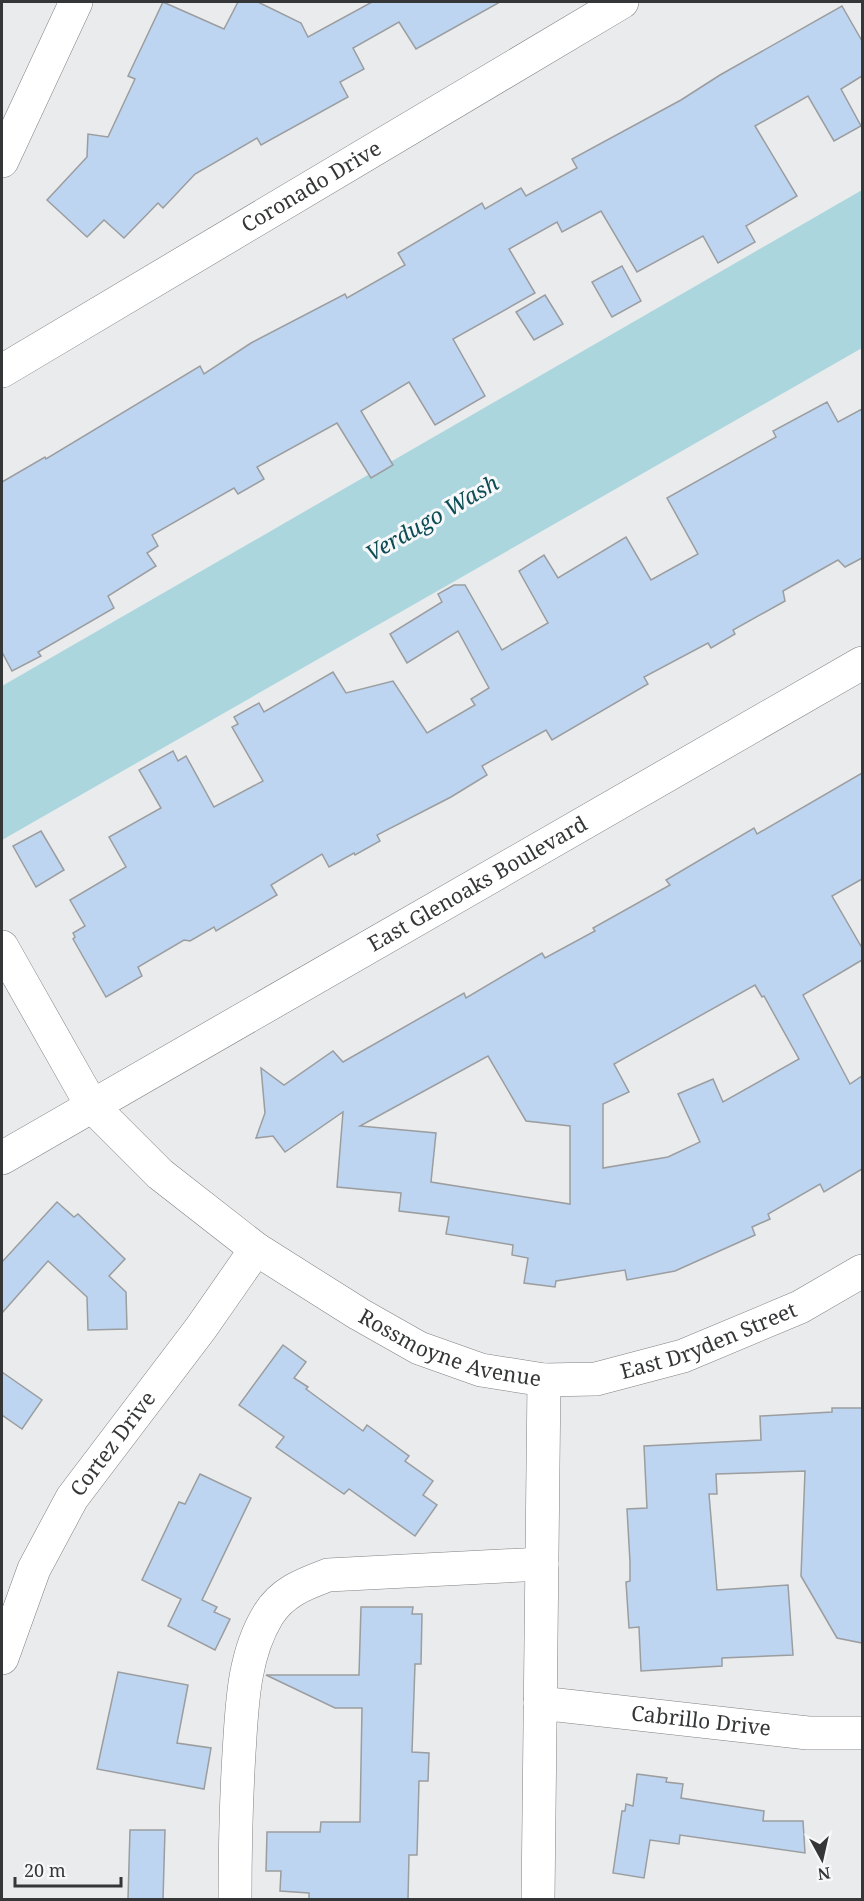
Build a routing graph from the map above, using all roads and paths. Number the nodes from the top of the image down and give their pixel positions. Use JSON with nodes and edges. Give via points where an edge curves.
{"nodes":[{"id":1,"x":76,"y":2,"type":"edge"},
{"id":2,"x":621,"y":2,"type":"edge"},
{"id":3,"x":2,"y":161,"type":"edge"},
{"id":4,"x":2,"y":371,"type":"edge"},
{"id":5,"x":862,"y":663,"type":"edge"},
{"id":6,"x":2,"y":947,"type":"edge"},
{"id":7,"x":92,"y":1106,"type":"junction"},
{"id":8,"x":2,"y":1158,"type":"edge"},
{"id":9,"x":256,"y":1249,"type":"junction"},
{"id":10,"x":862,"y":1271,"type":"edge"},
{"id":11,"x":544,"y":1380,"type":"junction"},
{"id":12,"x":542,"y":1564,"type":"junction"},
{"id":13,"x":2,"y":1658,"type":"edge"},
{"id":14,"x":540,"y":1703,"type":"junction"},
{"id":15,"x":862,"y":1732,"type":"edge"},
{"id":16,"x":235,"y":1899,"type":"edge"},
{"id":17,"x":538,"y":1899,"type":"edge"}],
"edges":[{"from":1,"to":3,"type":"street"},
{"from":2,"to":4,"type":"street","name":"Coronado Drive"},
{"from":5,"to":7,"type":"street","name":"East Glenoaks Boulevard"},
{"from":6,"to":7,"type":"street","name":"Rossmoyne Avenue"},
{"from":7,"to":8,"type":"street","name":"East Glenoaks Boulevard"},
{"from":7,"to":9,"type":"street","name":"Rossmoyne Avenue","via":[[160,1174]]},
{"from":9,"to":11,"type":"street","name":"Rossmoyne Avenue","via":[[419,1348],[481,1370]]},
{"from":9,"to":13,"type":"street","name":"Cortez Drive","via":[[72,1498],[34,1569]]},
{"from":10,"to":11,"type":"street","name":"East Dryden Street","via":[[800,1307],[683,1356],[596,1378]]},
{"from":11,"to":12,"type":"street","name":"Rossmoyne Avenue"},
{"from":12,"to":14,"type":"street","name":"Rossmoyne Avenue"},
{"from":12,"to":16,"type":"street","via":[[328,1575],[294,1587],[269,1613],[254,1643],[243,1687]]},
{"from":14,"to":15,"type":"street","name":"Cabrillo Drive","via":[[808,1733]]},
{"from":14,"to":17,"type":"street","name":"Rossmoyne Avenue"}]}
